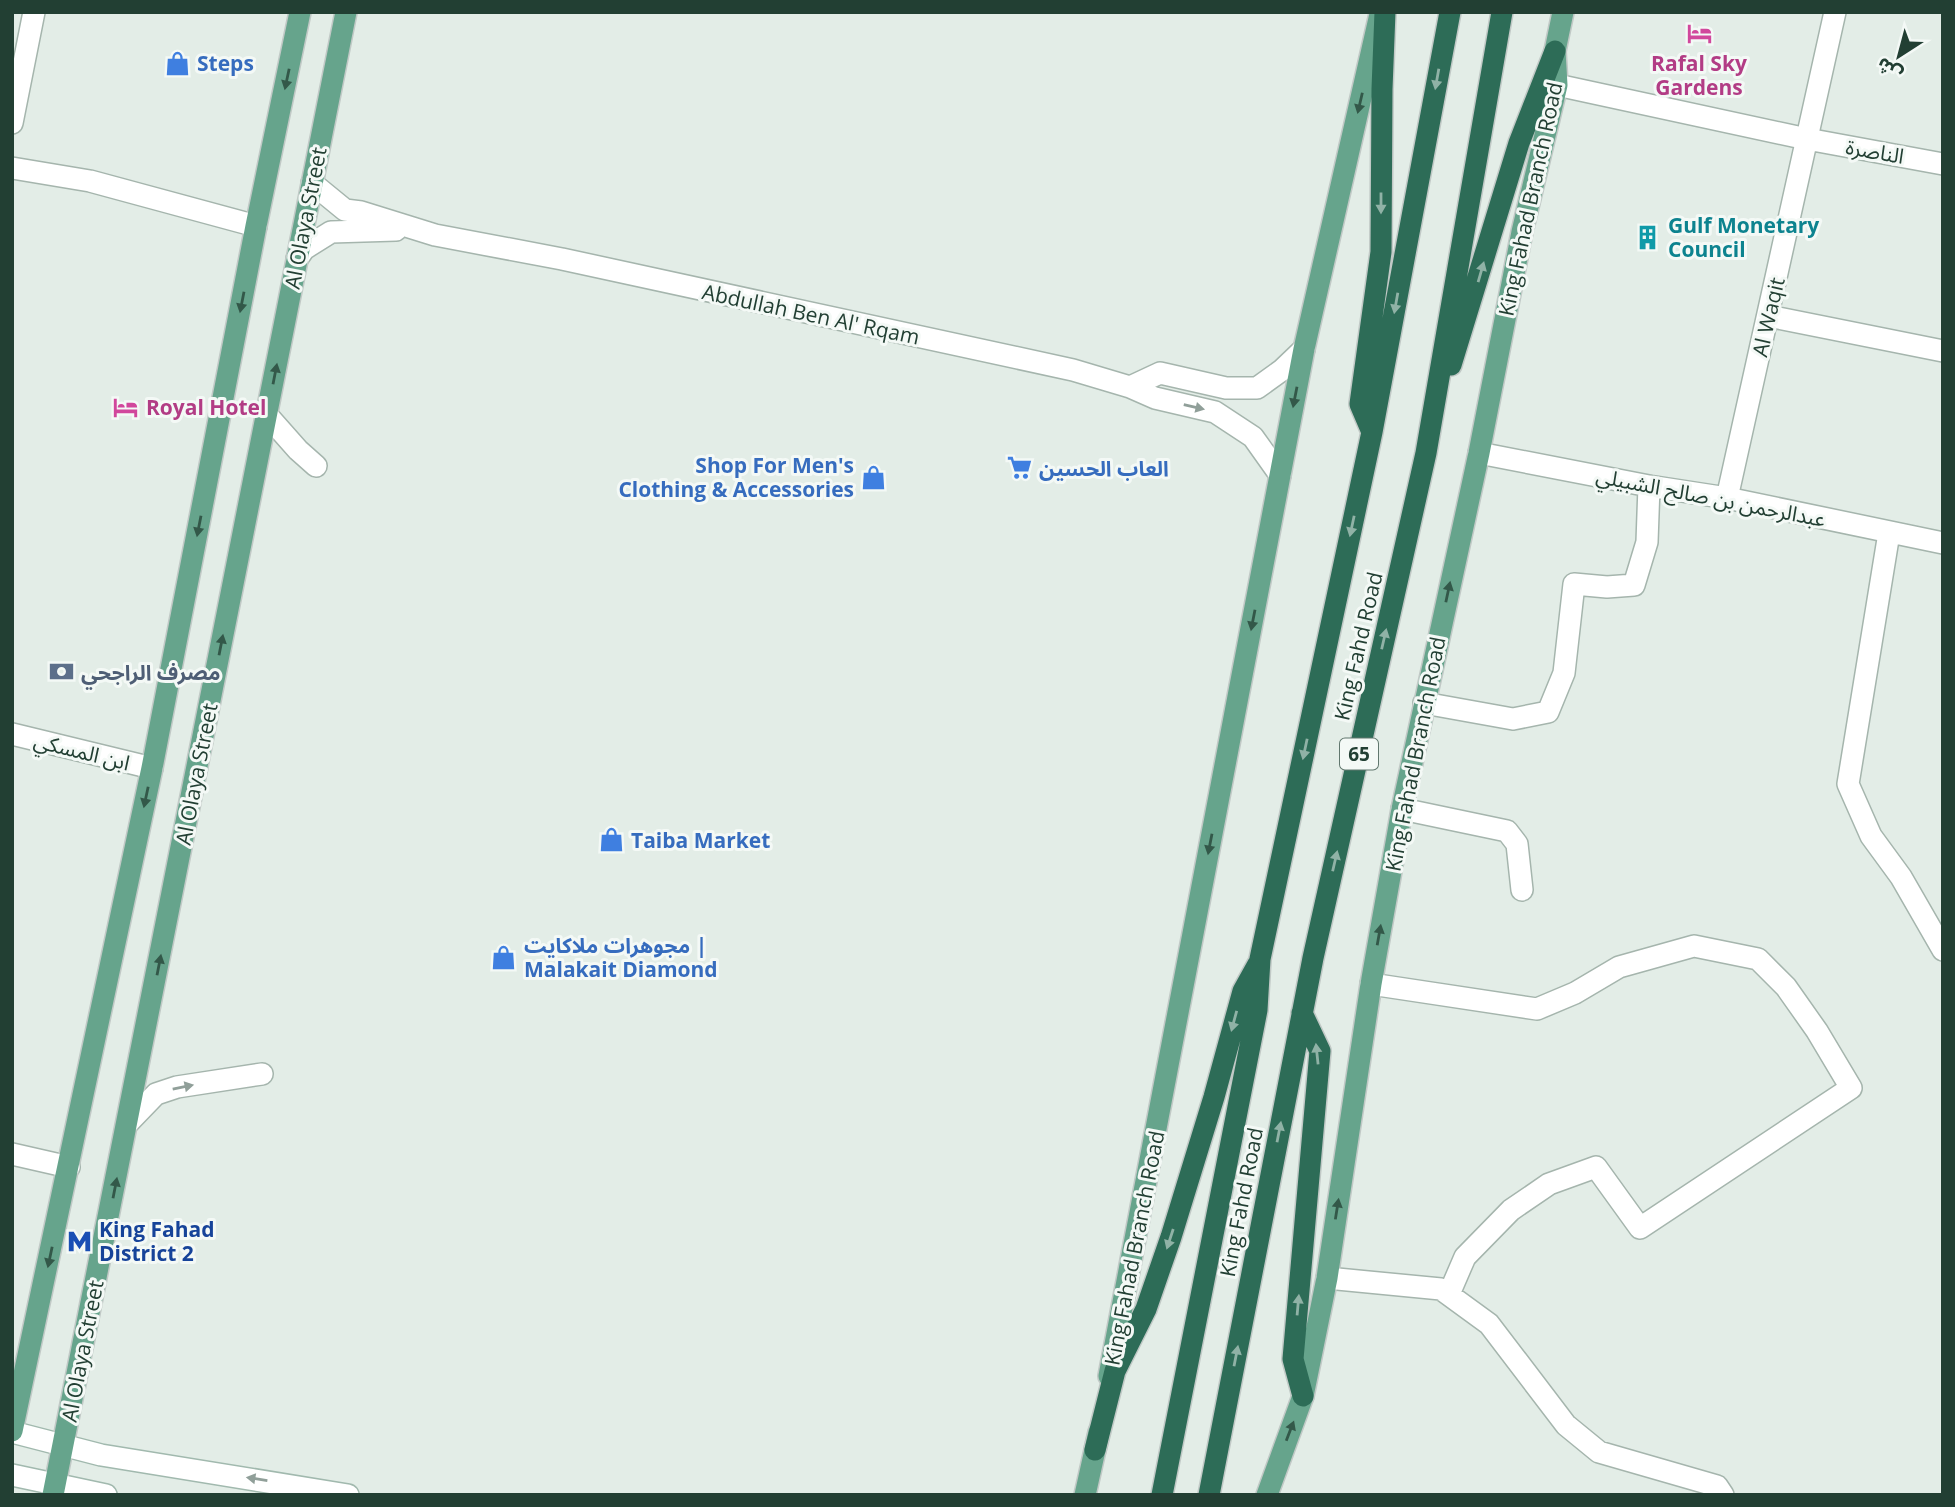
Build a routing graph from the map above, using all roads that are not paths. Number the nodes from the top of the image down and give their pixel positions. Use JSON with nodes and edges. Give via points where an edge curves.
{"nodes":[{"id":1,"x":34,"y":12,"type":"edge"},
{"id":2,"x":300,"y":12,"type":"edge"},
{"id":3,"x":346,"y":12,"type":"edge"},
{"id":4,"x":1383,"y":12,"type":"edge"},
{"id":5,"x":1450,"y":12,"type":"edge"},
{"id":6,"x":1502,"y":12,"type":"edge"},
{"id":7,"x":1563,"y":12,"type":"edge"},
{"id":8,"x":1835,"y":12,"type":"edge"},
{"id":9,"x":1555,"y":51,"type":"junction"},
{"id":10,"x":1558,"y":85,"type":"junction"},
{"id":11,"x":12,"y":123,"type":"edge"},
{"id":12,"x":1807,"y":139,"type":"junction"},
{"id":13,"x":1943,"y":164,"type":"edge"},
{"id":14,"x":12,"y":168,"type":"edge"},
{"id":15,"x":312,"y":183,"type":"junction"},
{"id":16,"x":256,"y":226,"type":"junction"},
{"id":17,"x":435,"y":234,"type":"junction"},
{"id":18,"x":297,"y":259,"type":"junction"},
{"id":19,"x":1768,"y":316,"type":"junction"},
{"id":20,"x":1304,"y":349,"type":"junction"},
{"id":21,"x":1943,"y":351,"type":"edge"},
{"id":22,"x":1129,"y":387,"type":"junction"},
{"id":23,"x":267,"y":415,"type":"junction"},
{"id":24,"x":1430,"y":430,"type":"junction"},
{"id":25,"x":1372,"y":432,"type":"junction"},
{"id":26,"x":1479,"y":453,"type":"junction"},
{"id":27,"x":316,"y":466,"type":"dead end"},
{"id":28,"x":1280,"y":475,"type":"junction"},
{"id":29,"x":1649,"y":486,"type":"junction"},
{"id":30,"x":1727,"y":498,"type":"junction"},
{"id":31,"x":1889,"y":533,"type":"junction"},
{"id":32,"x":1943,"y":543,"type":"edge"},
{"id":33,"x":1424,"y":703,"type":"junction"},
{"id":34,"x":12,"y":734,"type":"edge"},
{"id":35,"x":152,"y":768,"type":"junction"},
{"id":36,"x":1402,"y":809,"type":"junction"},
{"id":37,"x":1522,"y":890,"type":"dead end"},
{"id":38,"x":1943,"y":950,"type":"edge"},
{"id":39,"x":1260,"y":959,"type":"junction"},
{"id":40,"x":1371,"y":985,"type":"junction"},
{"id":41,"x":1303,"y":1013,"type":"junction"},
{"id":42,"x":262,"y":1074,"type":"dead end"},
{"id":43,"x":128,"y":1123,"type":"junction"},
{"id":44,"x":12,"y":1154,"type":"edge"},
{"id":45,"x":69,"y":1167,"type":"junction"},
{"id":46,"x":1327,"y":1278,"type":"junction"},
{"id":47,"x":1449,"y":1294,"type":"junction"},
{"id":48,"x":1303,"y":1396,"type":"junction"},
{"id":49,"x":12,"y":1432,"type":"edge"},
{"id":50,"x":63,"y":1446,"type":"junction"},
{"id":51,"x":1095,"y":1450,"type":"junction"},
{"id":52,"x":12,"y":1475,"type":"edge"},
{"id":53,"x":54,"y":1489,"type":"edge"},
{"id":54,"x":107,"y":1495,"type":"edge"},
{"id":55,"x":348,"y":1495,"type":"edge"},
{"id":56,"x":1085,"y":1495,"type":"edge"},
{"id":57,"x":1162,"y":1495,"type":"edge"},
{"id":58,"x":1209,"y":1495,"type":"edge"},
{"id":59,"x":1267,"y":1495,"type":"edge"},
{"id":60,"x":1723,"y":1495,"type":"edge"}],
"edges":[{"from":1,"to":11,"type":"street"},
{"from":2,"to":16,"type":"main road","one_way":true},
{"from":3,"to":15,"type":"main road","name":"Al Olaya Street"},
{"from":4,"to":20,"type":"main road","name":"King Fahad Branch Road","one_way":true},
{"from":4,"to":25,"type":"highway","one_way":true,"via":[[1381,252],[1360,404]]},
{"from":5,"to":25,"type":"highway","name":"King Fahd Road","one_way":true},
{"from":6,"to":24,"type":"highway","name":"King Fahd Road","number":"65"},
{"from":7,"to":9,"type":"main road","name":"King Fahad Branch Road"},
{"from":8,"to":12,"type":"street","name":"Al Waqit"},
{"from":9,"to":10,"type":"main road","name":"King Fahad Branch Road"},
{"from":24,"to":9,"type":"highway","one_way":true,"via":[[1519,143]]},
{"from":10,"to":12,"type":"street","name":"الناصرة"},
{"from":10,"to":26,"type":"main road","name":"King Fahad Branch Road","via":[[1522,232]]},
{"from":12,"to":13,"type":"street","name":"الناصرة"},
{"from":12,"to":19,"type":"street","name":"Al Waqit"},
{"from":14,"to":16,"type":"street","via":[[90,181]]},
{"from":15,"to":17,"type":"street","name":"Abdullah Ben Al' Rqam","via":[[345,210]]},
{"from":15,"to":18,"type":"main road","name":"Al Olaya Street"},
{"from":16,"to":35,"type":"main road","one_way":true},
{"from":17,"to":18,"type":"street","via":[[386,228],[331,232]]},
{"from":17,"to":22,"type":"street","name":"Abdullah Ben Al' Rqam","via":[[1073,370]]},
{"from":23,"to":18,"type":"main road","name":"Al Olaya Street","one_way":true},
{"from":19,"to":21,"type":"street"},
{"from":19,"to":30,"type":"street","name":"Al Waqit"},
{"from":20,"to":22,"type":"street","via":[[1257,388],[1226,388],[1160,373]]},
{"from":20,"to":28,"type":"main road","name":"King Fahad Branch Road","one_way":true},
{"from":22,"to":28,"type":"street","name":"Abdullah Ben Al' Rqam","one_way":true,"via":[[1215,412],[1253,437]]},
{"from":23,"to":27,"type":"street"},
{"from":43,"to":23,"type":"main road","name":"Al Olaya Street","one_way":true},
{"from":41,"to":24,"type":"highway","name":"King Fahd Road","number":"65","one_way":true},
{"from":25,"to":39,"type":"highway","name":"King Fahd Road","one_way":true},
{"from":26,"to":29,"type":"street","name":"عبدالرحمن بن صالح الشبيلي"},
{"from":33,"to":26,"type":"main road","name":"King Fahad Branch Road","one_way":true},
{"from":28,"to":51,"type":"main road","name":"King Fahad Branch Road","one_way":true},
{"from":29,"to":30,"type":"street","name":"عبدالرحمن بن صالح الشبيلي"},
{"from":29,"to":33,"type":"street","via":[[1647,542],[1634,585],[1574,584],[1564,673],[1548,712],[1513,719]]},
{"from":30,"to":31,"type":"street","name":"عبدالرحمن بن صالح الشبيلي"},
{"from":31,"to":32,"type":"street","name":"عبدالرحمن بن صالح الشبيلي"},
{"from":31,"to":38,"type":"street","via":[[1848,784],[1871,836]]},
{"from":33,"to":36,"type":"main road","name":"King Fahad Branch Road"},
{"from":34,"to":35,"type":"street","name":"ابن المسكي"},
{"from":35,"to":45,"type":"main road","one_way":true},
{"from":36,"to":37,"type":"street","via":[[1507,831],[1517,844]]},
{"from":40,"to":36,"type":"main road","name":"King Fahad Branch Road","one_way":true},
{"from":39,"to":51,"type":"highway","one_way":true,"via":[[1243,991],[1171,1237],[1146,1308],[1115,1371]]},
{"from":39,"to":57,"type":"highway","name":"King Fahd Road","via":[[1257,1010]]},
{"from":46,"to":40,"type":"main road","name":"King Fahad Branch Road","one_way":true},
{"from":40,"to":47,"type":"street","via":[[1536,1009],[1619,967],[1694,946],[1758,959],[1786,987],[1851,1088],[1640,1228],[1596,1167],[1549,1184],[1511,1210],[1465,1257]]},
{"from":48,"to":41,"type":"highway","one_way":true,"via":[[1293,1359],[1320,1051]]},
{"from":58,"to":41,"type":"highway","name":"King Fahd Road","number":"65","one_way":true},
{"from":43,"to":42,"type":"street","one_way":true,"via":[[156,1094]]},
{"from":50,"to":43,"type":"main road","name":"Al Olaya Street","one_way":true},
{"from":44,"to":45,"type":"street"},
{"from":45,"to":49,"type":"main road","one_way":true},
{"from":46,"to":47,"type":"street","via":[[1441,1289]]},
{"from":46,"to":48,"type":"main road","name":"King Fahad Branch Road"},
{"from":47,"to":60,"type":"street","via":[[1489,1324],[1566,1425],[1599,1452],[1717,1486]]},
{"from":59,"to":48,"type":"main road","name":"King Fahad Branch Road","one_way":true},
{"from":49,"to":50,"type":"street"},
{"from":50,"to":53,"type":"main road","name":"Al Olaya Street"},
{"from":55,"to":50,"type":"street","one_way":true},
{"from":51,"to":56,"type":"main road","name":"King Fahad Branch Road"},
{"from":52,"to":53,"type":"street"},
{"from":53,"to":54,"type":"street"}]}
